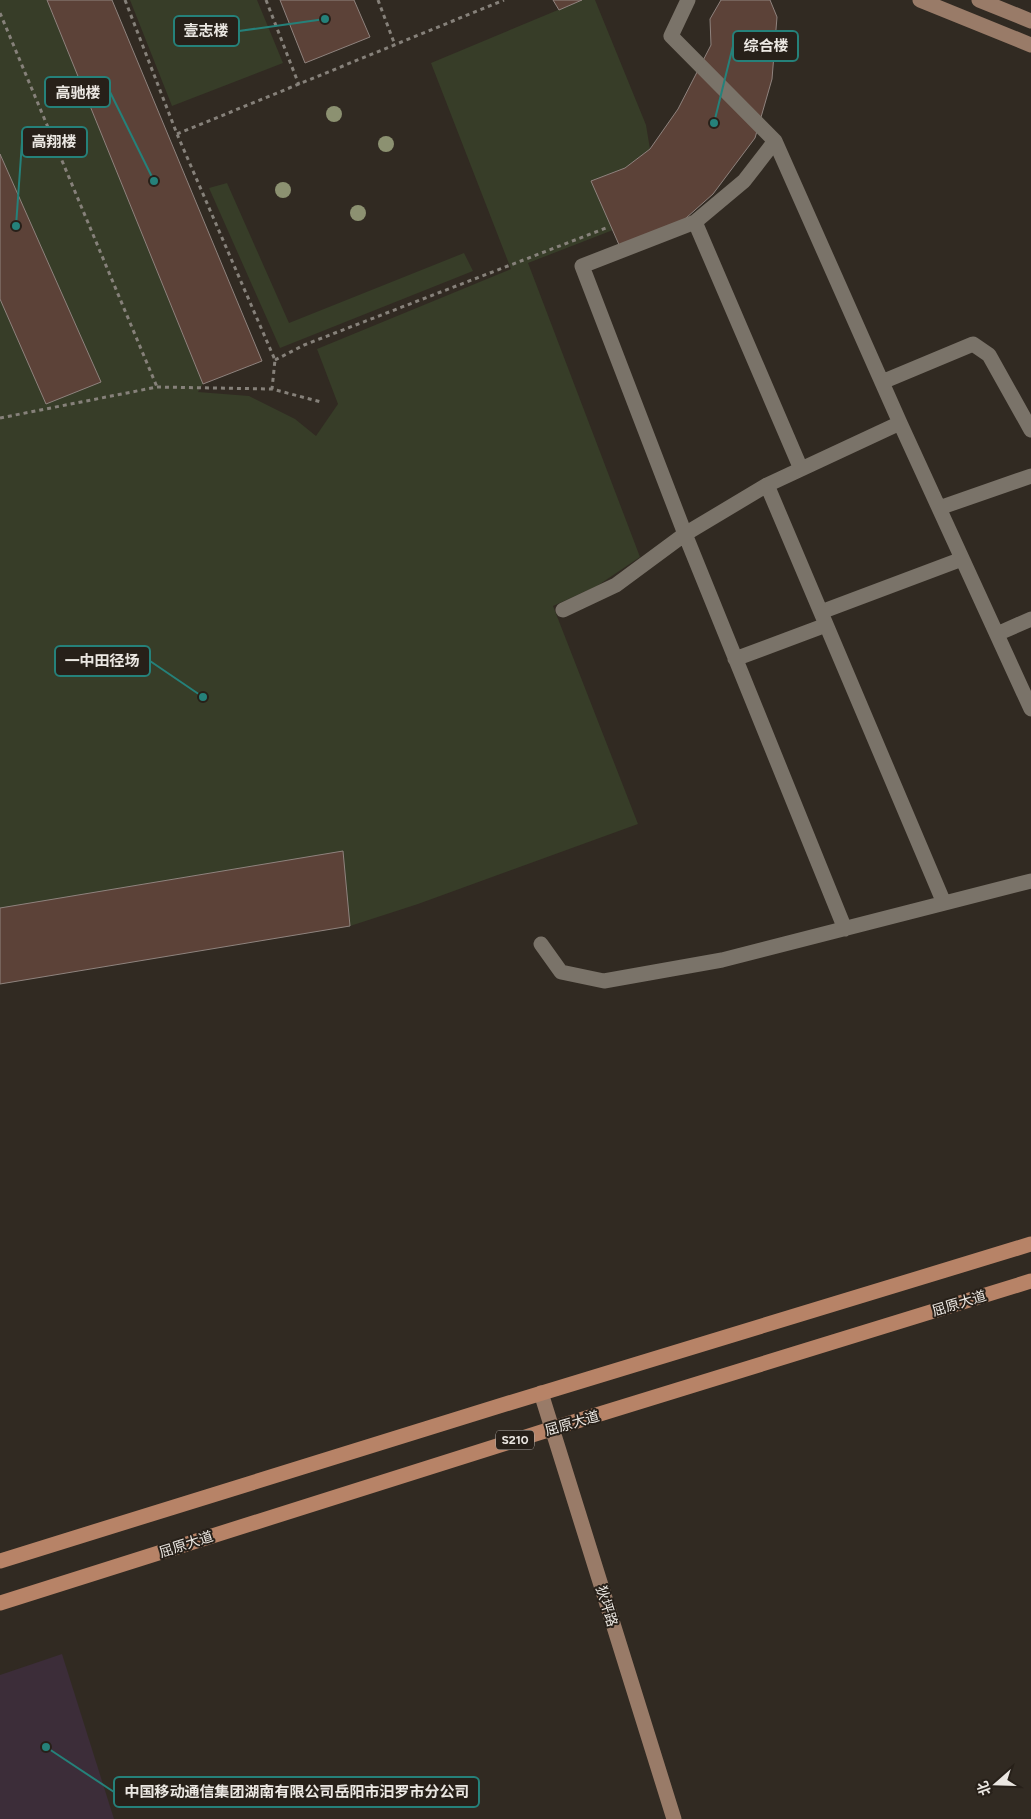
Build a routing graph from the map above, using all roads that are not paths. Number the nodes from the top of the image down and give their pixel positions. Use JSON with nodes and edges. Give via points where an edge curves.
{"nodes":[{"id":1,"x":688,"y":0,"type":"edge"},
{"id":2,"x":920,"y":0,"type":"edge"},
{"id":3,"x":979,"y":0,"type":"edge"},
{"id":4,"x":1031,"y":21,"type":"edge"},
{"id":5,"x":1031,"y":45,"type":"edge"},
{"id":6,"x":775,"y":140,"type":"junction"},
{"id":7,"x":695,"y":222,"type":"junction"},
{"id":8,"x":882,"y":382,"type":"junction"},
{"id":9,"x":900,"y":423,"type":"junction"},
{"id":10,"x":1031,"y":430,"type":"edge"},
{"id":11,"x":801,"y":469,"type":"junction"},
{"id":12,"x":1031,"y":476,"type":"edge"},
{"id":13,"x":768,"y":485,"type":"junction"},
{"id":14,"x":940,"y":508,"type":"junction"},
{"id":15,"x":685,"y":534,"type":"junction"},
{"id":16,"x":962,"y":559,"type":"junction"},
{"id":17,"x":563,"y":610,"type":"dead end"},
{"id":18,"x":824,"y":618,"type":"junction"},
{"id":19,"x":1031,"y":619,"type":"edge"},
{"id":20,"x":997,"y":634,"type":"junction"},
{"id":21,"x":736,"y":659,"type":"junction"},
{"id":22,"x":1031,"y":709,"type":"edge"},
{"id":23,"x":1031,"y":881,"type":"edge"},
{"id":24,"x":944,"y":903,"type":"junction"},
{"id":25,"x":845,"y":929,"type":"junction"},
{"id":26,"x":541,"y":944,"type":"dead end"},
{"id":27,"x":1031,"y":1244,"type":"edge"},
{"id":28,"x":1031,"y":1281,"type":"edge"},
{"id":29,"x":541,"y":1393,"type":"junction"},
{"id":30,"x":551,"y":1429,"type":"junction"},
{"id":31,"x":0,"y":1562,"type":"edge"},
{"id":32,"x":0,"y":1603,"type":"edge"},
{"id":33,"x":674,"y":1819,"type":"edge"}],
"edges":[{"from":1,"to":6,"type":"lane","via":[[672,36]]},
{"from":2,"to":5,"type":"street"},
{"from":3,"to":4,"type":"street"},
{"from":6,"to":7,"type":"lane","via":[[744,181]]},
{"from":6,"to":8,"type":"lane"},
{"from":7,"to":11,"type":"lane"},
{"from":7,"to":15,"type":"lane","via":[[582,266]]},
{"from":8,"to":9,"type":"lane"},
{"from":8,"to":10,"type":"lane","via":[[973,344],[989,355]]},
{"from":9,"to":11,"type":"lane"},
{"from":9,"to":14,"type":"lane"},
{"from":11,"to":13,"type":"lane"},
{"from":12,"to":14,"type":"lane"},
{"from":13,"to":15,"type":"lane"},
{"from":13,"to":18,"type":"lane"},
{"from":14,"to":16,"type":"lane"},
{"from":15,"to":17,"type":"lane","via":[[616,585]]},
{"from":15,"to":21,"type":"lane"},
{"from":16,"to":18,"type":"lane"},
{"from":16,"to":20,"type":"lane"},
{"from":18,"to":21,"type":"lane"},
{"from":18,"to":24,"type":"lane"},
{"from":19,"to":20,"type":"lane"},
{"from":20,"to":22,"type":"lane"},
{"from":21,"to":25,"type":"lane"},
{"from":23,"to":24,"type":"lane"},
{"from":24,"to":25,"type":"lane"},
{"from":25,"to":26,"type":"lane","via":[[722,960],[604,980],[561,972]]},
{"from":27,"to":29,"type":"main road"},
{"from":28,"to":30,"type":"main road","name":"屈原大道","number":"S210"},
{"from":29,"to":30,"type":"street","name":"狄坪路"},
{"from":29,"to":31,"type":"main road"},
{"from":30,"to":32,"type":"main road","name":"屈原大道","number":"S210"},
{"from":30,"to":33,"type":"street","name":"狄坪路"}]}
